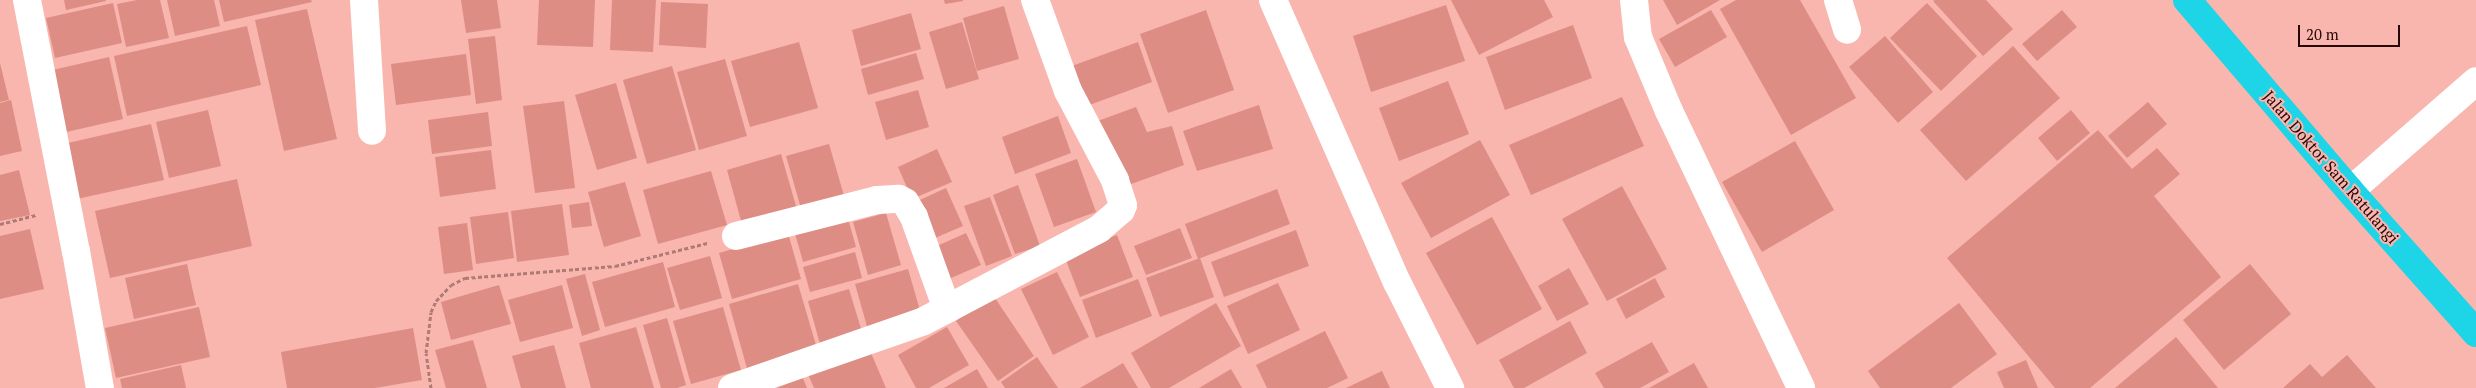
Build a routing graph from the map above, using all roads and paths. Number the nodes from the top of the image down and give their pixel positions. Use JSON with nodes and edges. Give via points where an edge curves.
{"nodes":[{"id":1,"x":27,"y":0,"type":"edge"},
{"id":2,"x":364,"y":0,"type":"edge"},
{"id":3,"x":1035,"y":0,"type":"edge"},
{"id":4,"x":1273,"y":0,"type":"edge"},
{"id":5,"x":1634,"y":0,"type":"edge"},
{"id":6,"x":1838,"y":0,"type":"edge"},
{"id":7,"x":2187,"y":0,"type":"edge"},
{"id":8,"x":1847,"y":30,"type":"dead end"},
{"id":9,"x":2476,"y":81,"type":"edge"},
{"id":10,"x":372,"y":131,"type":"dead end"},
{"id":11,"x":2350,"y":191,"type":"junction"},
{"id":12,"x":67,"y":207,"type":"junction"},
{"id":13,"x":0,"y":224,"type":"edge"},
{"id":14,"x":736,"y":236,"type":"joint"},
{"id":15,"x":947,"y":309,"type":"junction"},
{"id":16,"x":2476,"y":333,"type":"edge"},
{"id":17,"x":100,"y":388,"type":"edge"},
{"id":18,"x":431,"y":388,"type":"edge"},
{"id":19,"x":732,"y":388,"type":"edge"},
{"id":20,"x":1450,"y":388,"type":"edge"},
{"id":21,"x":1801,"y":388,"type":"edge"}],
"edges":[{"from":1,"to":12,"type":"street"},
{"from":2,"to":10,"type":"street"},
{"from":3,"to":15,"type":"street","via":[[1068,91],[1115,180],[1123,205],[1109,223],[1099,229]]},
{"from":4,"to":20,"type":"street","via":[[1397,282]]},
{"from":5,"to":21,"type":"street","via":[[1638,37],[1669,111]]},
{"from":6,"to":8,"type":"street"},
{"from":7,"to":11,"type":"highway","name":"Jalan Doktor Sam Ratulangi"},
{"from":9,"to":11,"type":"street"},
{"from":11,"to":16,"type":"highway","name":"Jalan Doktor Sam Ratulangi"},
{"from":12,"to":13,"type":"path"},
{"from":12,"to":17,"type":"street"},
{"from":14,"to":15,"type":"street","via":[[877,200],[899,199],[905,202],[914,217]]},
{"from":14,"to":18,"type":"path","via":[[615,266],[465,278],[451,285],[436,301],[431,312],[426,353]]},
{"from":15,"to":19,"type":"street","via":[[924,321]]}]}
